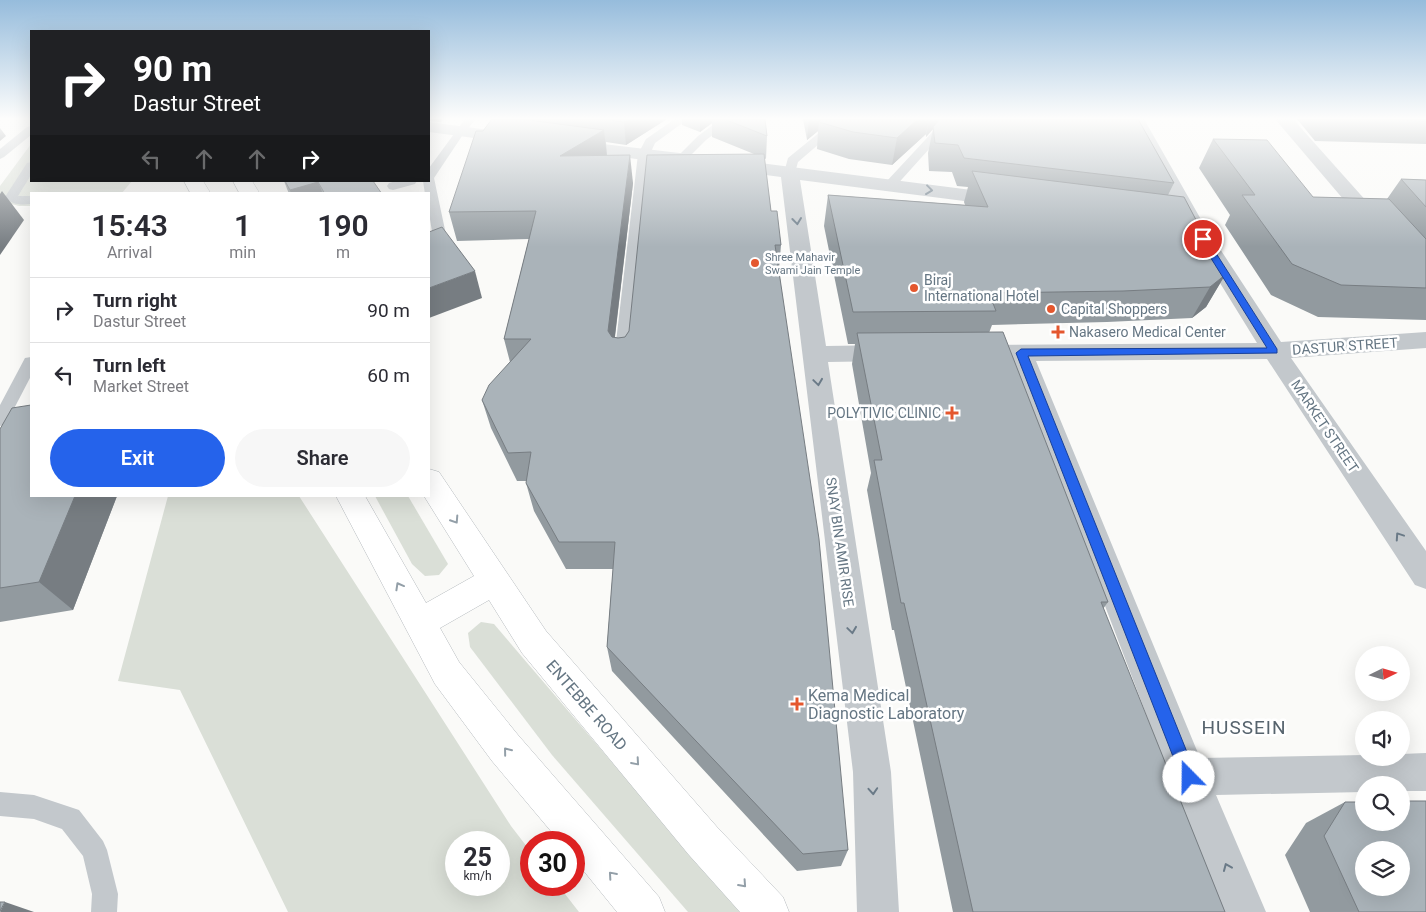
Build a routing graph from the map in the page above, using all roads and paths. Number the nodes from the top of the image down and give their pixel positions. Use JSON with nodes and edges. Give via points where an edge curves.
{"nodes":[{"id":1,"x":439,"y":162,"type":"edge"},
{"id":2,"x":643,"y":162,"type":"edge"},
{"id":3,"x":702,"y":162,"type":"edge"},
{"id":4,"x":792,"y":162,"type":"edge"},
{"id":5,"x":911,"y":162,"type":"edge"},
{"id":6,"x":1155,"y":162,"type":"edge"},
{"id":7,"x":1320,"y":162,"type":"edge"},
{"id":8,"x":30,"y":168,"type":"edge"},
{"id":9,"x":790,"y":173,"type":"junction"},
{"id":10,"x":430,"y":175,"type":"edge"},
{"id":11,"x":408,"y":182,"type":"edge"},
{"id":12,"x":429,"y":182,"type":"edge"},
{"id":13,"x":890,"y":185,"type":"junction"},
{"id":14,"x":393,"y":186,"type":"dead end"},
{"id":15,"x":30,"y":200,"type":"edge"},
{"id":16,"x":1017,"y":201,"type":"edge"},
{"id":17,"x":441,"y":244,"type":"edge"},
{"id":18,"x":1426,"y":282,"type":"edge"},
{"id":19,"x":1426,"y":340,"type":"edge"},
{"id":20,"x":1274,"y":351,"type":"junction"},
{"id":21,"x":913,"y":353,"type":"edge"},
{"id":22,"x":952,"y":353,"type":"edge"},
{"id":23,"x":1021,"y":353,"type":"junction"},
{"id":24,"x":814,"y":354,"type":"junction"},
{"id":25,"x":622,"y":360,"type":"edge"},
{"id":26,"x":30,"y":364,"type":"edge"},
{"id":27,"x":0,"y":420,"type":"edge"},
{"id":28,"x":430,"y":482,"type":"edge"},
{"id":29,"x":351,"y":497,"type":"edge"},
{"id":30,"x":1426,"y":576,"type":"edge"},
{"id":31,"x":494,"y":580,"type":"junction"},
{"id":32,"x":420,"y":623,"type":"junction"},
{"id":33,"x":1426,"y":772,"type":"edge"},
{"id":34,"x":1189,"y":777,"type":"junction"},
{"id":35,"x":0,"y":804,"type":"edge"},
{"id":36,"x":638,"y":910,"type":"edge"},
{"id":37,"x":104,"y":912,"type":"edge"},
{"id":38,"x":768,"y":912,"type":"edge"},
{"id":39,"x":878,"y":912,"type":"edge"},
{"id":40,"x":1245,"y":912,"type":"edge"}],
"edges":[{"from":1,"to":10,"type":"lane"},
{"from":2,"to":25,"type":"lane"},
{"from":3,"to":9,"type":"street"},
{"from":4,"to":9,"type":"lane"},
{"from":5,"to":13,"type":"lane"},
{"from":6,"to":20,"type":"street","name":"MARKET STREET","via":[[1183,222]]},
{"from":7,"to":18,"type":"street"},
{"from":8,"to":15,"type":"lane","via":[[11,197],[20,201]]},
{"from":9,"to":13,"type":"street"},
{"from":9,"to":24,"type":"street","name":"SNAY BIN AMIR RISE","one_way":true},
{"from":11,"to":14,"type":"lane"},
{"from":12,"to":17,"type":"lane"},
{"from":13,"to":16,"type":"street","one_way":true},
{"from":19,"to":20,"type":"street","name":"DASTUR STREET"},
{"from":20,"to":23,"type":"street","name":"DASTUR STREET"},
{"from":30,"to":20,"type":"street","name":"MARKET STREET","one_way":true},
{"from":21,"to":24,"type":"street"},
{"from":22,"to":23,"type":"street","name":"DASTUR STREET"},
{"from":23,"to":34,"type":"street"},
{"from":24,"to":39,"type":"street","name":"SNAY BIN AMIR RISE","one_way":true,"via":[[872,772]]},
{"from":26,"to":27,"type":"lane"},
{"from":28,"to":31,"type":"main road","name":"ENTEBBE ROAD","one_way":true},
{"from":32,"to":29,"type":"main road","one_way":true},
{"from":31,"to":32,"type":"main road"},
{"from":31,"to":38,"type":"main road","name":"ENTEBBE ROAD","one_way":true,"via":[[539,649]]},
{"from":36,"to":32,"type":"main road","one_way":true,"via":[[504,748],[447,673]]},
{"from":33,"to":34,"type":"street"},
{"from":40,"to":34,"type":"street","one_way":true},
{"from":35,"to":37,"type":"lane","via":[[34,807],[70,818],[94,850],[105,894]]}]}
